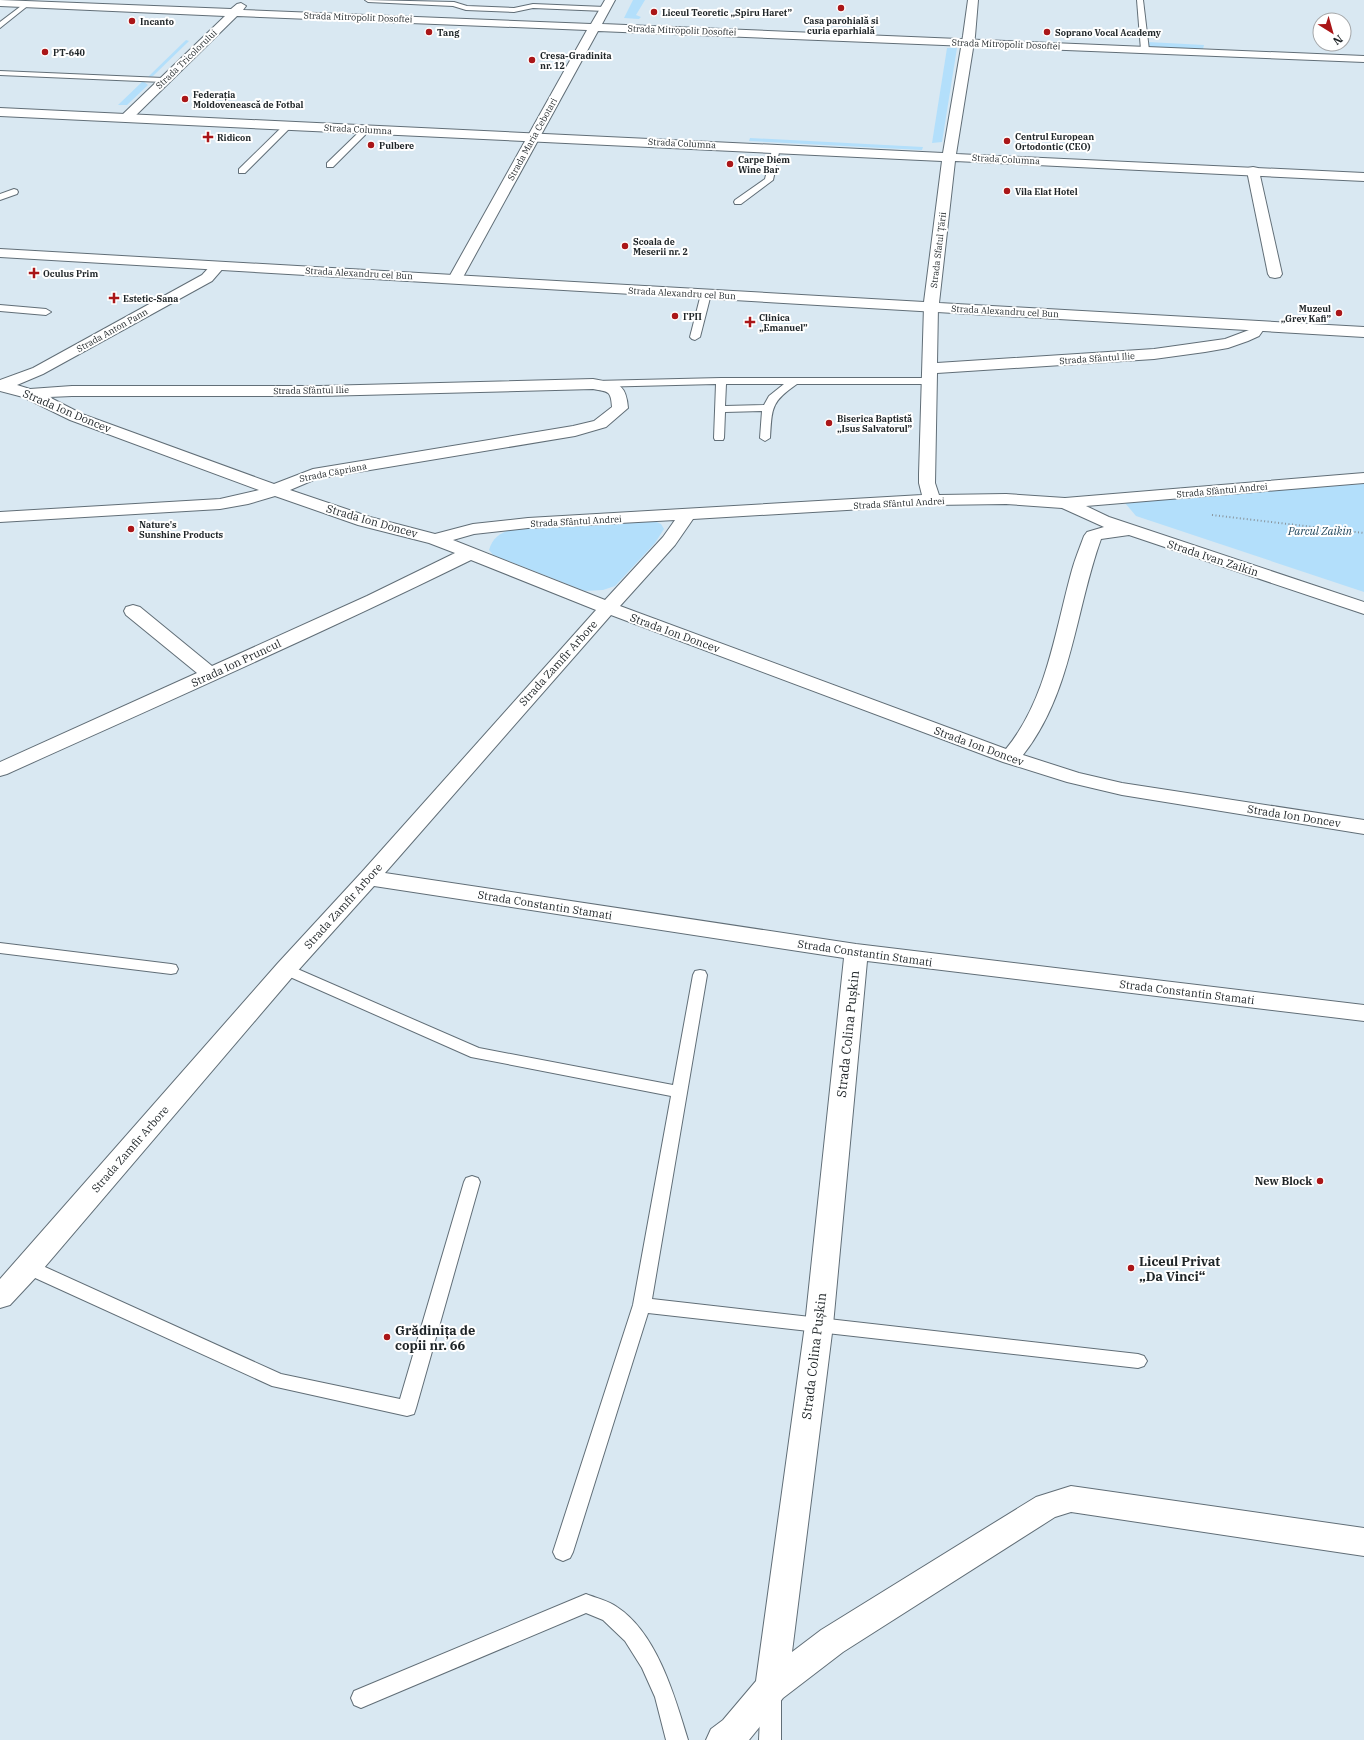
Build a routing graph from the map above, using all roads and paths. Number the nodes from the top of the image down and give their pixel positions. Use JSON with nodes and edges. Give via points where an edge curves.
{"nodes":[{"id":1,"x":248,"y":0,"type":"edge"},
{"id":2,"x":368,"y":0,"type":"edge"},
{"id":3,"x":973,"y":0,"type":"edge"},
{"id":4,"x":1140,"y":0,"type":"edge"},
{"id":5,"x":0,"y":3,"type":"edge"},
{"id":6,"x":69,"y":3,"type":"edge"},
{"id":7,"x":27,"y":4,"type":"junction"},
{"id":8,"x":608,"y":4,"type":"edge"},
{"id":9,"x":234,"y":12,"type":"junction"},
{"id":10,"x":0,"y":26,"type":"edge"},
{"id":11,"x":595,"y":26,"type":"junction"},
{"id":12,"x":968,"y":42,"type":"junction"},
{"id":13,"x":1145,"y":50,"type":"junction"},
{"id":14,"x":1364,"y":59,"type":"edge"},
{"id":15,"x":0,"y":73,"type":"edge"},
{"id":16,"x":163,"y":80,"type":"junction"},
{"id":17,"x":0,"y":112,"type":"edge"},
{"id":18,"x":126,"y":118,"type":"junction"},
{"id":19,"x":288,"y":126,"type":"junction"},
{"id":20,"x":364,"y":129,"type":"junction"},
{"id":21,"x":533,"y":136,"type":"junction"},
{"id":22,"x":776,"y":148,"type":"junction"},
{"id":23,"x":949,"y":156,"type":"junction"},
{"id":24,"x":330,"y":165,"type":"dead end"},
{"id":25,"x":242,"y":171,"type":"dead end"},
{"id":26,"x":1253,"y":171,"type":"junction"},
{"id":27,"x":1364,"y":177,"type":"edge"},
{"id":28,"x":14,"y":192,"type":"dead end"},
{"id":29,"x":0,"y":197,"type":"edge"},
{"id":30,"x":738,"y":202,"type":"dead end"},
{"id":31,"x":0,"y":253,"type":"edge"},
{"id":32,"x":218,"y":266,"type":"junction"},
{"id":33,"x":1274,"y":274,"type":"dead end"},
{"id":34,"x":455,"y":279,"type":"junction"},
{"id":35,"x":706,"y":294,"type":"junction"},
{"id":36,"x":931,"y":306,"type":"junction"},
{"id":37,"x":0,"y":308,"type":"edge"},
{"id":38,"x":46,"y":312,"type":"dead end"},
{"id":39,"x":1259,"y":326,"type":"junction"},
{"id":40,"x":1364,"y":332,"type":"edge"},
{"id":41,"x":694,"y":337,"type":"dead end"},
{"id":42,"x":929,"y":375,"type":"junction"},
{"id":43,"x":721,"y":381,"type":"junction"},
{"id":44,"x":795,"y":381,"type":"junction"},
{"id":45,"x":593,"y":384,"type":"junction"},
{"id":46,"x":1,"y":385,"type":"edge"},
{"id":47,"x":29,"y":394,"type":"junction"},
{"id":48,"x":767,"y":408,"type":"junction"},
{"id":49,"x":720,"y":409,"type":"junction"},
{"id":50,"x":719,"y":438,"type":"dead end"},
{"id":51,"x":765,"y":438,"type":"dead end"},
{"id":52,"x":1364,"y":478,"type":"edge"},
{"id":53,"x":274,"y":490,"type":"junction"},
{"id":54,"x":932,"y":500,"type":"junction"},
{"id":55,"x":1065,"y":503,"type":"junction"},
{"id":56,"x":1206,"y":514,"type":"dead end"},
{"id":57,"x":687,"y":515,"type":"junction"},
{"id":58,"x":0,"y":517,"type":"edge"},
{"id":59,"x":1132,"y":531,"type":"junction"},
{"id":60,"x":1364,"y":533,"type":"edge"},
{"id":61,"x":435,"y":539,"type":"junction"},
{"id":62,"x":470,"y":553,"type":"junction"},
{"id":63,"x":608,"y":608,"type":"junction"},
{"id":64,"x":1364,"y":608,"type":"edge"},
{"id":65,"x":133,"y":612,"type":"dead end"},
{"id":66,"x":211,"y":675,"type":"junction"},
{"id":67,"x":1010,"y":758,"type":"junction"},
{"id":68,"x":0,"y":770,"type":"edge"},
{"id":69,"x":1364,"y":827,"type":"edge"},
{"id":70,"x":369,"y":878,"type":"junction"},
{"id":71,"x":0,"y":948,"type":"edge"},
{"id":72,"x":856,"y":952,"type":"junction"},
{"id":73,"x":171,"y":969,"type":"dead end"},
{"id":74,"x":286,"y":969,"type":"junction"},
{"id":75,"x":700,"y":975,"type":"dead end"},
{"id":76,"x":1364,"y":1013,"type":"edge"},
{"id":77,"x":680,"y":1092,"type":"junction"},
{"id":78,"x":472,"y":1182,"type":"dead end"},
{"id":79,"x":28,"y":1267,"type":"junction"},
{"id":80,"x":0,"y":1297,"type":"edge"},
{"id":81,"x":642,"y":1305,"type":"junction"},
{"id":82,"x":819,"y":1325,"type":"junction"},
{"id":83,"x":1138,"y":1360,"type":"dead end"},
{"id":84,"x":1364,"y":1542,"type":"edge"},
{"id":85,"x":563,"y":1552,"type":"dead end"},
{"id":86,"x":771,"y":1687,"type":"junction"},
{"id":87,"x":361,"y":1698,"type":"dead end"},
{"id":88,"x":678,"y":1740,"type":"edge"},
{"id":89,"x":723,"y":1740,"type":"edge"},
{"id":90,"x":770,"y":1740,"type":"edge"}],
"edges":[{"from":1,"to":9,"type":"street","name":"Strada Tricolorului"},
{"from":2,"to":8,"type":"lane","via":[[514,10],[533,6]]},
{"from":3,"to":12,"type":"street","name":"Strada Sfatul Țării"},
{"from":4,"to":13,"type":"lane"},
{"from":5,"to":7,"type":"street","name":"Strada Mitropolit Dosoftei"},
{"from":6,"to":7,"type":"street","name":"Strada Mitropolit Dosoftei"},
{"from":6,"to":9,"type":"street","name":"Strada Mitropolit Dosoftei"},
{"from":7,"to":10,"type":"lane"},
{"from":8,"to":11,"type":"street","name":"Strada Maria Cebotari"},
{"from":9,"to":11,"type":"street","name":"Strada Mitropolit Dosoftei"},
{"from":9,"to":16,"type":"street","name":"Strada Tricolorului"},
{"from":11,"to":12,"type":"street","name":"Strada Mitropolit Dosoftei"},
{"from":11,"to":21,"type":"street","name":"Strada Maria Cebotari"},
{"from":12,"to":13,"type":"street","name":"Strada Mitropolit Dosoftei"},
{"from":12,"to":23,"type":"street","name":"Strada Sfatul Țării"},
{"from":13,"to":14,"type":"street","name":"Strada Mitropolit Dosoftei"},
{"from":15,"to":16,"type":"lane"},
{"from":16,"to":18,"type":"street","name":"Strada Tricolorului"},
{"from":17,"to":18,"type":"street","name":"Strada Columna"},
{"from":18,"to":19,"type":"street","name":"Strada Columna"},
{"from":19,"to":20,"type":"street","name":"Strada Columna"},
{"from":19,"to":25,"type":"lane"},
{"from":20,"to":21,"type":"street","name":"Strada Columna"},
{"from":20,"to":24,"type":"lane"},
{"from":21,"to":22,"type":"street","name":"Strada Columna"},
{"from":21,"to":34,"type":"street","name":"Strada Maria Cebotari"},
{"from":22,"to":23,"type":"street","name":"Strada Columna"},
{"from":22,"to":30,"type":"lane","via":[[769,180]]},
{"from":23,"to":26,"type":"street","name":"Strada Columna"},
{"from":23,"to":36,"type":"street","name":"Strada Sfatul Țării"},
{"from":26,"to":27,"type":"street","name":"Strada Columna"},
{"from":26,"to":33,"type":"street"},
{"from":28,"to":29,"type":"lane"},
{"from":31,"to":32,"type":"street","name":"Strada Alexandru cel Bun"},
{"from":32,"to":34,"type":"street","name":"Strada Alexandru cel Bun"},
{"from":32,"to":46,"type":"street","name":"Strada Anton Pann","via":[[207,278],[38,371]]},
{"from":34,"to":35,"type":"street","name":"Strada Alexandru cel Bun"},
{"from":35,"to":36,"type":"street","name":"Strada Alexandru cel Bun"},
{"from":35,"to":41,"type":"lane"},
{"from":36,"to":39,"type":"street","name":"Strada Alexandru cel Bun"},
{"from":36,"to":42,"type":"street","name":"Strada Sfatul Țării"},
{"from":37,"to":38,"type":"lane"},
{"from":39,"to":40,"type":"street","name":"Strada Alexandru cel Bun"},
{"from":39,"to":42,"type":"street","name":"Strada Sfântul Ilie","via":[[1254,333],[1228,343],[1154,354],[953,368]]},
{"from":42,"to":44,"type":"lane"},
{"from":42,"to":54,"type":"street","name":"Strada Sfatul Țării","via":[[927,483]]},
{"from":43,"to":44,"type":"lane"},
{"from":43,"to":45,"type":"lane"},
{"from":43,"to":49,"type":"lane"},
{"from":44,"to":48,"type":"lane","via":[[775,394]]},
{"from":45,"to":47,"type":"street","name":"Strada Sfântul Ilie","via":[[320,391],[79,391]]},
{"from":45,"to":53,"type":"street","name":"Strada Căpriana","via":[[613,388],[619,395],[620,408],[600,424],[575,431],[313,474]]},
{"from":46,"to":47,"type":"street","name":"Strada Ion Doncev"},
{"from":47,"to":53,"type":"street","name":"Strada Ion Doncev","via":[[76,417]]},
{"from":48,"to":49,"type":"lane"},
{"from":48,"to":51,"type":"lane"},
{"from":49,"to":50,"type":"lane"},
{"from":52,"to":55,"type":"street","name":"Strada Sfântul Andrei"},
{"from":53,"to":58,"type":"street","name":"Strada Căpriana","via":[[246,500],[220,504]]},
{"from":53,"to":61,"type":"street","name":"Strada Ion Doncev","via":[[364,521]]},
{"from":54,"to":55,"type":"street","name":"Strada Sfântul Andrei","via":[[1006,499]]},
{"from":54,"to":57,"type":"street","name":"Strada Sfântul Andrei"},
{"from":55,"to":59,"type":"street","name":"Strada Ivan Zaikin"},
{"from":56,"to":60,"type":"path"},
{"from":57,"to":61,"type":"street","name":"Strada Sfântul Andrei","via":[[496,526]]},
{"from":57,"to":63,"type":"street","name":"Strada Zamfir Arbore","via":[[642,572]]},
{"from":59,"to":64,"type":"street","name":"Strada Ivan Zaikin"},
{"from":59,"to":67,"type":"street","via":[[1105,532],[1093,536],[1081,569],[1052,683],[1026,738]]},
{"from":61,"to":62,"type":"street","name":"Strada Ion Doncev"},
{"from":62,"to":63,"type":"street","name":"Strada Ion Doncev"},
{"from":62,"to":66,"type":"street","name":"Strada Ion Pruncul"},
{"from":63,"to":67,"type":"street","name":"Strada Ion Doncev"},
{"from":63,"to":70,"type":"street","name":"Strada Zamfir Arbore"},
{"from":65,"to":66,"type":"street"},
{"from":66,"to":68,"type":"street","name":"Strada Ion Pruncul"},
{"from":67,"to":69,"type":"street","name":"Strada Ion Doncev","via":[[1074,778],[1122,789]]},
{"from":70,"to":72,"type":"street","name":"Strada Constantin Stamati"},
{"from":70,"to":74,"type":"street","name":"Strada Zamfir Arbore"},
{"from":71,"to":73,"type":"lane"},
{"from":72,"to":76,"type":"street","name":"Strada Constantin Stamati"},
{"from":72,"to":82,"type":"street","name":"Strada Colina Pușkin"},
{"from":74,"to":77,"type":"lane","via":[[476,1053]]},
{"from":74,"to":79,"type":"street","name":"Strada Zamfir Arbore"},
{"from":75,"to":77,"type":"lane"},
{"from":77,"to":81,"type":"lane"},
{"from":78,"to":79,"type":"lane","via":[[407,1408],[278,1381]]},
{"from":79,"to":80,"type":"street","name":"Strada Zamfir Arbore"},
{"from":81,"to":82,"type":"lane"},
{"from":81,"to":85,"type":"lane"},
{"from":82,"to":83,"type":"lane"},
{"from":82,"to":86,"type":"street","name":"Strada Colina Pușkin"},
{"from":84,"to":86,"type":"street","via":[[1071,1499],[1047,1506],[832,1641]]},
{"from":86,"to":89,"type":"street","via":[[735,1731]]},
{"from":86,"to":90,"type":"lane"},
{"from":87,"to":88,"type":"lane","via":[[586,1603],[610,1613],[632,1634],[650,1662],[665,1697]]}]}
